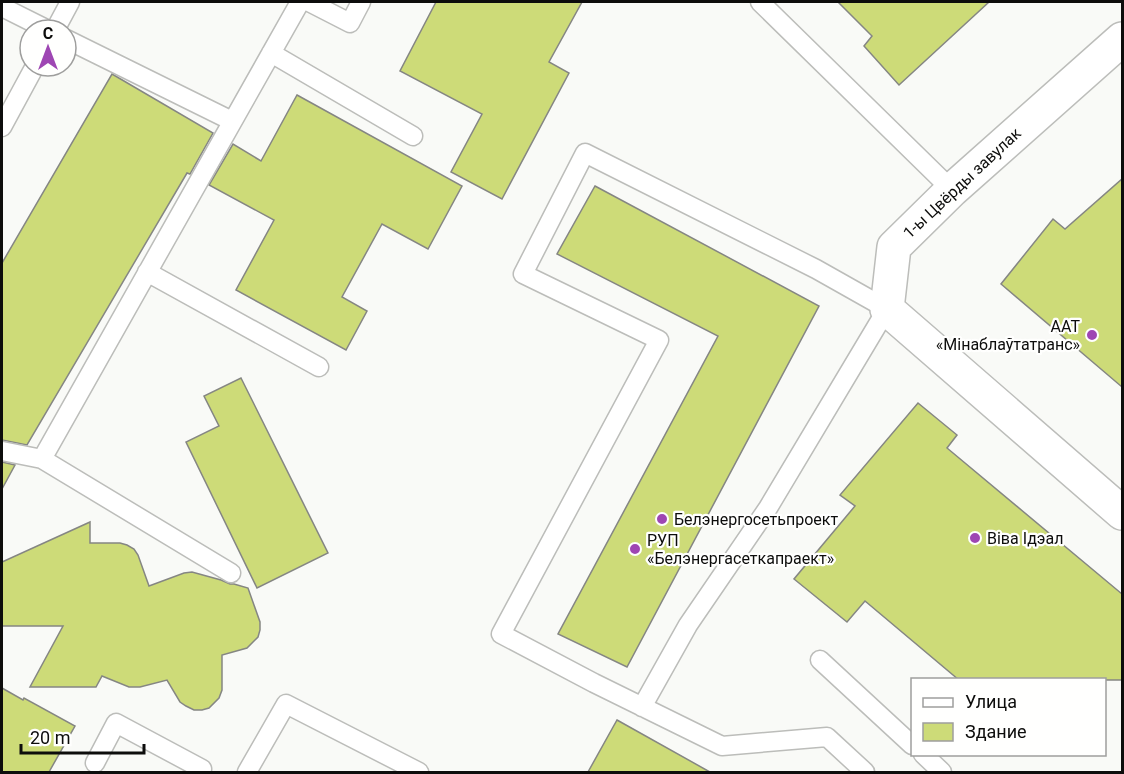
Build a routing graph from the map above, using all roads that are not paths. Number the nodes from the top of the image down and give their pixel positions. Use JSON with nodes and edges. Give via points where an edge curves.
{"nodes":[{"id":1,"x":70,"y":2,"type":"edge"},
{"id":2,"x":300,"y":2,"type":"edge"},
{"id":3,"x":309,"y":2,"type":"edge"},
{"id":4,"x":361,"y":2,"type":"edge"},
{"id":5,"x":760,"y":2,"type":"edge"},
{"id":6,"x":2,"y":7,"type":"edge"},
{"id":7,"x":24,"y":18,"type":"edge"},
{"id":8,"x":61,"y":18,"type":"edge"},
{"id":9,"x":1122,"y":39,"type":"edge"},
{"id":10,"x":78,"y":45,"type":"edge"},
{"id":11,"x":271,"y":53,"type":"junction"},
{"id":12,"x":29,"y":78,"type":"edge"},
{"id":13,"x":232,"y":121,"type":"junction"},
{"id":14,"x":2,"y":127,"type":"edge"},
{"id":15,"x":413,"y":136,"type":"dead end"},
{"id":16,"x":952,"y":190,"type":"junction"},
{"id":17,"x":147,"y":272,"type":"junction"},
{"id":18,"x":886,"y":309,"type":"junction"},
{"id":19,"x":319,"y":367,"type":"dead end"},
{"id":20,"x":2,"y":451,"type":"edge"},
{"id":21,"x":42,"y":459,"type":"junction"},
{"id":22,"x":1122,"y":513,"type":"edge"},
{"id":23,"x":231,"y":573,"type":"dead end"},
{"id":24,"x":820,"y":660,"type":"dead end"},
{"id":25,"x":642,"y":707,"type":"junction"},
{"id":26,"x":911,"y":744,"type":"edge"},
{"id":27,"x":925,"y":756,"type":"edge"},
{"id":28,"x":95,"y":763,"type":"dead end"},
{"id":29,"x":201,"y":772,"type":"edge"},
{"id":30,"x":247,"y":772,"type":"edge"},
{"id":31,"x":419,"y":772,"type":"edge"},
{"id":32,"x":865,"y":772,"type":"edge"},
{"id":33,"x":942,"y":772,"type":"edge"}],
"edges":[{"from":1,"to":8,"type":"lane"},
{"from":2,"to":11,"type":"lane"},
{"from":3,"to":4,"type":"lane","via":[[350,23]]},
{"from":5,"to":16,"type":"lane"},
{"from":6,"to":7,"type":"lane"},
{"from":9,"to":16,"type":"street","name":"1-ы Цвёрды завулак"},
{"from":10,"to":13,"type":"lane"},
{"from":11,"to":13,"type":"lane"},
{"from":11,"to":15,"type":"lane"},
{"from":12,"to":14,"type":"lane"},
{"from":13,"to":17,"type":"lane"},
{"from":16,"to":18,"type":"street","name":"1-ы Цвёрды завулак","via":[[894,247]]},
{"from":17,"to":19,"type":"lane"},
{"from":17,"to":21,"type":"lane"},
{"from":18,"to":22,"type":"street"},
{"from":18,"to":25,"type":"lane","via":[[768,508],[688,625]]},
{"from":18,"to":25,"type":"lane","via":[[816,269],[585,153],[523,274],[659,340],[501,634]]},
{"from":20,"to":21,"type":"lane"},
{"from":21,"to":23,"type":"lane"},
{"from":24,"to":26,"type":"lane"},
{"from":25,"to":32,"type":"lane","via":[[723,746],[827,737]]},
{"from":27,"to":33,"type":"lane"},
{"from":28,"to":29,"type":"lane","via":[[116,723],[202,769]]},
{"from":30,"to":31,"type":"lane","via":[[285,704]]}]}
